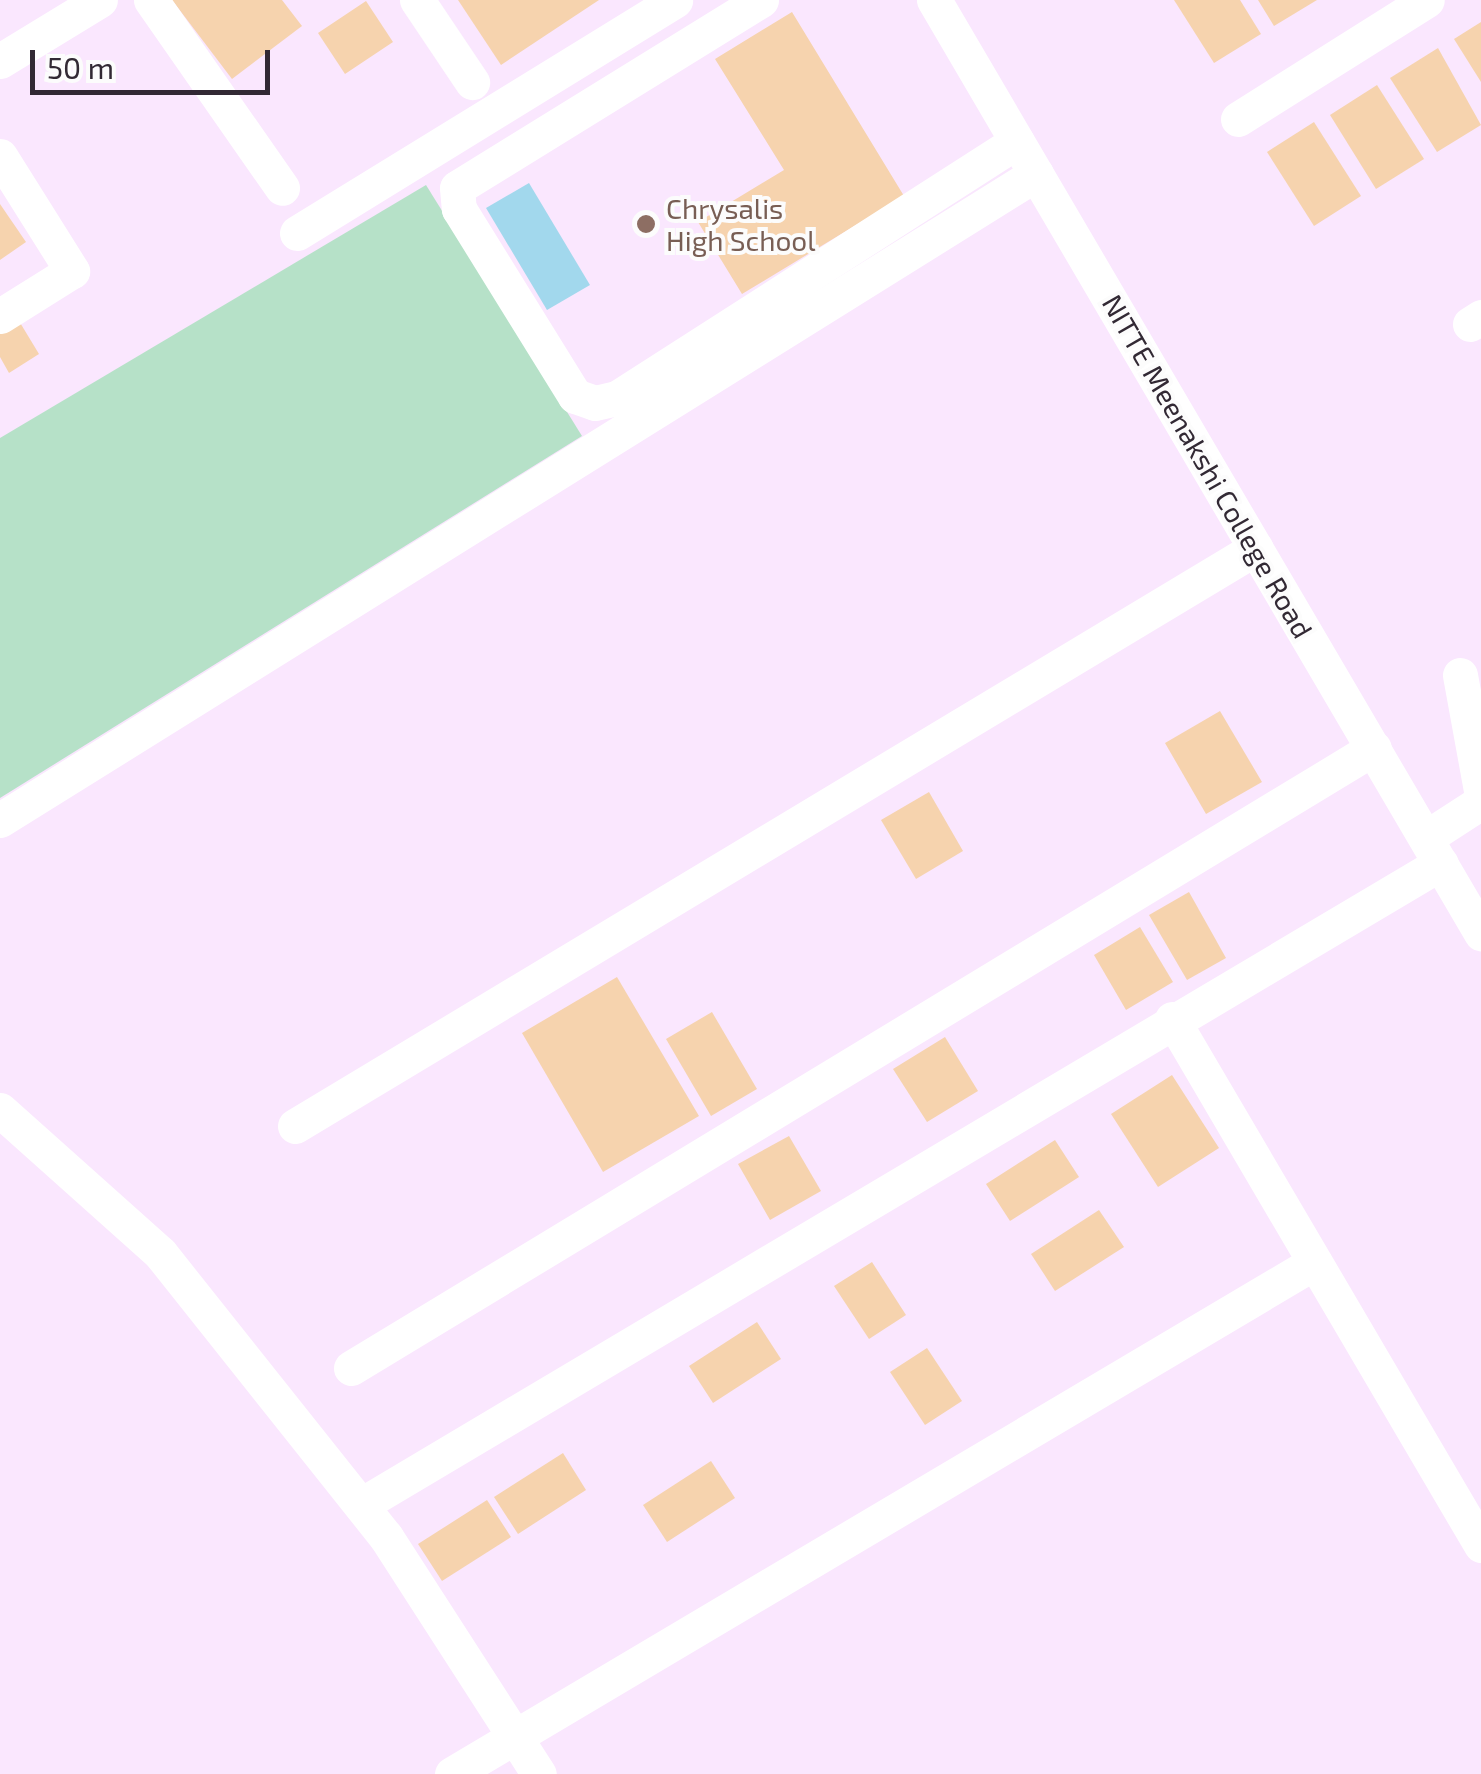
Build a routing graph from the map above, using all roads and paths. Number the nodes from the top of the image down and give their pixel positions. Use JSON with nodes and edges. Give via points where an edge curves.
{"nodes":[{"id":1,"x":100,"y":0,"type":"edge"},
{"id":2,"x":151,"y":0,"type":"edge"},
{"id":3,"x":417,"y":0,"type":"edge"},
{"id":4,"x":675,"y":0,"type":"edge"},
{"id":5,"x":762,"y":0,"type":"edge"},
{"id":6,"x":1427,"y":0,"type":"edge"},
{"id":7,"x":945,"y":6,"type":"edge"},
{"id":8,"x":0,"y":61,"type":"edge"},
{"id":9,"x":472,"y":82,"type":"dead end"},
{"id":10,"x":1238,"y":118,"type":"dead end"},
{"id":11,"x":1017,"y":141,"type":"junction"},
{"id":12,"x":0,"y":156,"type":"edge"},
{"id":13,"x":1036,"y":174,"type":"junction"},
{"id":14,"x":282,"y":188,"type":"dead end"},
{"id":15,"x":298,"y":233,"type":"dead end"},
{"id":16,"x":0,"y":316,"type":"edge"},
{"id":17,"x":1256,"y":548,"type":"junction"},
{"id":18,"x":1460,"y":675,"type":"dead end"},
{"id":19,"x":1374,"y":748,"type":"junction"},
{"id":20,"x":1481,"y":790,"type":"edge"},
{"id":21,"x":1481,"y":802,"type":"edge"},
{"id":22,"x":0,"y":820,"type":"edge"},
{"id":23,"x":1434,"y":850,"type":"junction"},
{"id":24,"x":1479,"y":926,"type":"edge"},
{"id":25,"x":1172,"y":1018,"type":"junction"},
{"id":26,"x":0,"y":1110,"type":"edge"},
{"id":27,"x":295,"y":1126,"type":"dead end"},
{"id":28,"x":1315,"y":1262,"type":"junction"},
{"id":29,"x":350,"y":1368,"type":"dead end"},
{"id":30,"x":361,"y":1505,"type":"junction"},
{"id":31,"x":1481,"y":1545,"type":"edge"},
{"id":32,"x":517,"y":1736,"type":"junction"},
{"id":33,"x":452,"y":1774,"type":"edge"},
{"id":34,"x":539,"y":1774,"type":"edge"}],
"edges":[{"from":1,"to":8,"type":"street"},
{"from":2,"to":14,"type":"street"},
{"from":3,"to":9,"type":"street"},
{"from":4,"to":15,"type":"street"},
{"from":5,"to":11,"type":"street","via":[[457,188],[459,209],[574,396],[596,403],[617,398]]},
{"from":6,"to":10,"type":"street"},
{"from":7,"to":11,"type":"street","name":"NITTE Meenakshi College Road"},
{"from":11,"to":13,"type":"street","name":"NITTE Meenakshi College Road"},
{"from":12,"to":16,"type":"street","via":[[72,271]]},
{"from":13,"to":17,"type":"street","name":"NITTE Meenakshi College Road"},
{"from":13,"to":22,"type":"street"},
{"from":17,"to":19,"type":"street","name":"NITTE Meenakshi College Road"},
{"from":17,"to":27,"type":"street"},
{"from":18,"to":20,"type":"street"},
{"from":19,"to":23,"type":"street","name":"NITTE Meenakshi College Road"},
{"from":19,"to":29,"type":"street"},
{"from":21,"to":23,"type":"street"},
{"from":23,"to":24,"type":"street","name":"NITTE Meenakshi College Road"},
{"from":23,"to":25,"type":"street"},
{"from":25,"to":28,"type":"street"},
{"from":25,"to":30,"type":"street"},
{"from":26,"to":30,"type":"street","via":[[160,1253]]},
{"from":28,"to":31,"type":"street"},
{"from":28,"to":32,"type":"street"},
{"from":30,"to":32,"type":"street"},
{"from":32,"to":33,"type":"street"},
{"from":32,"to":34,"type":"street"}]}
